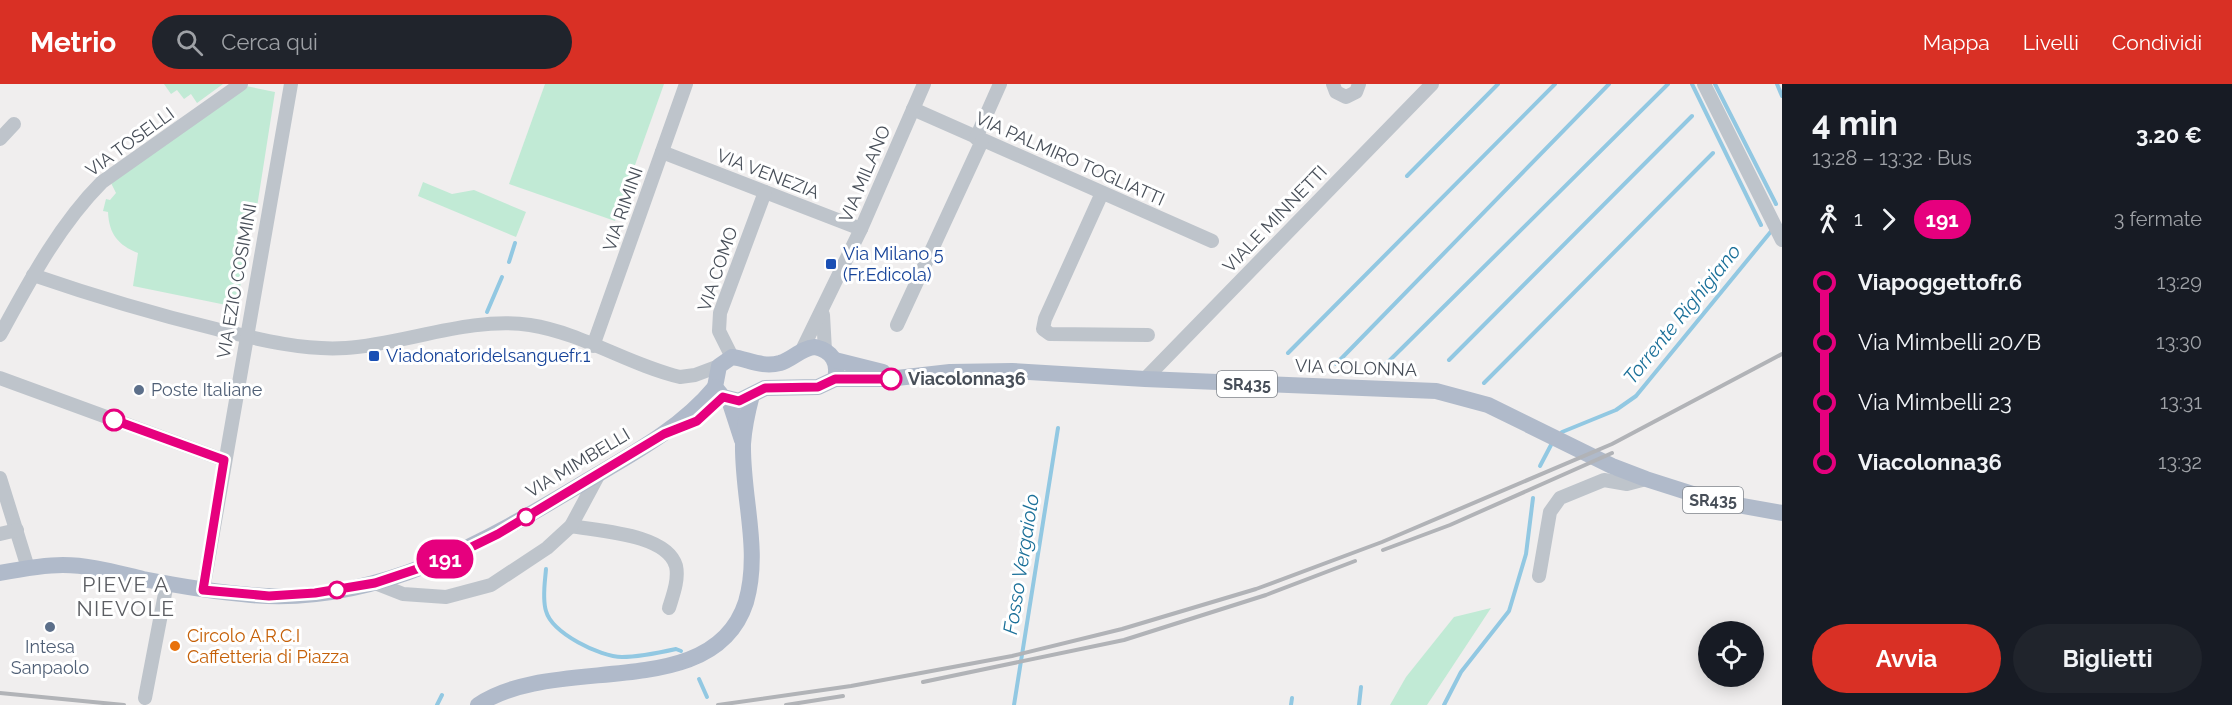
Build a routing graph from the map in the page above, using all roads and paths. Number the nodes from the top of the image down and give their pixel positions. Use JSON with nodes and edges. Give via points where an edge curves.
{"nodes":[{"id":1,"x":241,"y":84,"type":"edge"},
{"id":2,"x":291,"y":84,"type":"edge"},
{"id":3,"x":686,"y":84,"type":"edge"},
{"id":4,"x":924,"y":84,"type":"edge"},
{"id":5,"x":1000,"y":84,"type":"edge"},
{"id":6,"x":1333,"y":84,"type":"edge"},
{"id":7,"x":1359,"y":84,"type":"edge"},
{"id":8,"x":1432,"y":84,"type":"edge"},
{"id":9,"x":1704,"y":84,"type":"edge"},
{"id":10,"x":913,"y":110,"type":"junction"},
{"id":11,"x":14,"y":124,"type":"dead end"},
{"id":12,"x":0,"y":139,"type":"edge"},
{"id":13,"x":979,"y":139,"type":"junction"},
{"id":14,"x":662,"y":152,"type":"junction"},
{"id":15,"x":765,"y":192,"type":"junction"},
{"id":16,"x":1102,"y":193,"type":"junction"},
{"id":17,"x":861,"y":229,"type":"junction"},
{"id":18,"x":1782,"y":240,"type":"edge"},
{"id":19,"x":1212,"y":242,"type":"dead end"},
{"id":20,"x":33,"y":275,"type":"junction"},
{"id":21,"x":823,"y":310,"type":"junction"},
{"id":22,"x":897,"y":325,"type":"dead end"},
{"id":23,"x":0,"y":335,"type":"edge"},
{"id":24,"x":1148,"y":335,"type":"dead end"},
{"id":25,"x":245,"y":336,"type":"junction"},
{"id":26,"x":593,"y":346,"type":"junction"},
{"id":27,"x":802,"y":350,"type":"junction"},
{"id":28,"x":830,"y":356,"type":"junction"},
{"id":29,"x":725,"y":362,"type":"junction"},
{"id":30,"x":907,"y":377,"type":"junction"},
{"id":31,"x":0,"y":378,"type":"edge"},
{"id":32,"x":835,"y":379,"type":"junction"},
{"id":33,"x":1145,"y":379,"type":"junction"},
{"id":34,"x":723,"y":395,"type":"junction"},
{"id":35,"x":752,"y":395,"type":"junction"},
{"id":36,"x":743,"y":444,"type":"junction"},
{"id":37,"x":224,"y":460,"type":"junction"},
{"id":38,"x":1608,"y":473,"type":"junction"},
{"id":39,"x":599,"y":474,"type":"junction"},
{"id":40,"x":1,"y":481,"type":"edge"},
{"id":41,"x":1782,"y":513,"type":"edge"},
{"id":42,"x":571,"y":526,"type":"junction"},
{"id":43,"x":17,"y":530,"type":"junction"},
{"id":44,"x":0,"y":534,"type":"edge"},
{"id":45,"x":28,"y":568,"type":"junction"},
{"id":46,"x":0,"y":573,"type":"edge"},
{"id":47,"x":1539,"y":576,"type":"dead end"},
{"id":48,"x":167,"y":583,"type":"junction"},
{"id":49,"x":375,"y":583,"type":"junction"},
{"id":50,"x":203,"y":590,"type":"junction"},
{"id":51,"x":669,"y":608,"type":"dead end"},
{"id":52,"x":145,"y":698,"type":"dead end"},
{"id":53,"x":485,"y":701,"type":"edge"}],
"edges":[{"from":1,"to":20,"type":"street","name":"VIA TOSELLI","via":[[102,182],[83,200]]},
{"from":2,"to":25,"type":"street","name":"VIA EZIO COSIMINI"},
{"from":3,"to":14,"type":"street","name":"VIA RIMINI"},
{"from":4,"to":10,"type":"street","name":"VIA MILANO"},
{"from":5,"to":13,"type":"street"},
{"from":6,"to":7,"type":"street","via":[[1336,92],[1346,97],[1356,92]]},
{"from":8,"to":33,"type":"street","name":"VIALE MINNETTI"},
{"from":9,"to":18,"type":"street"},
{"from":10,"to":13,"type":"street","name":"VIA PALMIRO TOGLIATTI"},
{"from":10,"to":17,"type":"street","name":"VIA MILANO"},
{"from":11,"to":12,"type":"street"},
{"from":13,"to":16,"type":"street","name":"VIA PALMIRO TOGLIATTI"},
{"from":13,"to":22,"type":"street"},
{"from":14,"to":15,"type":"street","name":"VIA VENEZIA"},
{"from":14,"to":26,"type":"street","name":"VIA RIMINI"},
{"from":15,"to":17,"type":"street","name":"VIA VENEZIA"},
{"from":15,"to":29,"type":"street","name":"VIA COMO","via":[[720,313]]},
{"from":16,"to":19,"type":"street","name":"VIA PALMIRO TOGLIATTI"},
{"from":16,"to":24,"type":"street","via":[[1043,328],[1050,334]]},
{"from":17,"to":21,"type":"street","name":"VIA MILANO"},
{"from":20,"to":23,"type":"street","name":"VIA TOSELLI"},
{"from":20,"to":25,"type":"street","via":[[141,311]]},
{"from":21,"to":27,"type":"street","name":"VIA MILANO"},
{"from":21,"to":28,"type":"street"},
{"from":25,"to":26,"type":"street","via":[[343,348],[486,325],[515,324],[543,328]]},
{"from":25,"to":37,"type":"street","name":"VIA EZIO COSIMINI"},
{"from":26,"to":29,"type":"street","via":[[680,377]]},
{"from":27,"to":28,"type":"main road","number":"SR435","via":[[815,347]]},
{"from":27,"to":29,"type":"main road","number":"SR435","via":[[772,364]]},
{"from":28,"to":30,"type":"main road","number":"SR435"},
{"from":28,"to":32,"type":"main road"},
{"from":29,"to":34,"type":"main road"},
{"from":30,"to":32,"type":"main road","number":"SR435"},
{"from":30,"to":33,"type":"main road","name":"VIA COLONNA","number":"SR435","via":[[1012,370]]},
{"from":31,"to":37,"type":"street"},
{"from":32,"to":35,"type":"main road","number":"SR435","via":[[818,387],[773,387]]},
{"from":33,"to":38,"type":"main road","name":"VIA COLONNA","number":"SR435","via":[[1436,391],[1488,405]]},
{"from":34,"to":35,"type":"main road","number":"SR435","via":[[743,400]]},
{"from":34,"to":36,"type":"main road"},
{"from":34,"to":39,"type":"main road","name":"VIA MIMBELLI","via":[[697,421],[664,434]]},
{"from":35,"to":36,"type":"main road"},
{"from":36,"to":53,"type":"main road","via":[[752,569],[746,604],[721,645],[695,663],[669,672],[515,687]]},
{"from":37,"to":50,"type":"street","name":"VIA EZIO COSIMINI"},
{"from":38,"to":41,"type":"main road","name":"VIA COLONNA","number":"SR435","via":[[1646,479],[1715,501]]},
{"from":38,"to":47,"type":"street","via":[[1565,495],[1552,507]]},
{"from":39,"to":42,"type":"street"},
{"from":39,"to":49,"type":"main road","name":"VIA MIMBELLI","via":[[498,534],[447,559]]},
{"from":40,"to":43,"type":"street"},
{"from":42,"to":49,"type":"street","via":[[547,548],[491,585],[446,597],[403,594]]},
{"from":42,"to":51,"type":"street","via":[[646,539],[667,553],[676,565],[677,578]]},
{"from":43,"to":44,"type":"street"},
{"from":43,"to":45,"type":"street"},
{"from":45,"to":46,"type":"main road","name":"VIA MIMBELLI"},
{"from":45,"to":48,"type":"main road","name":"VIA MIMBELLI","via":[[72,566]]},
{"from":48,"to":50,"type":"main road","name":"VIA MIMBELLI"},
{"from":48,"to":52,"type":"street"},
{"from":49,"to":50,"type":"main road","name":"VIA MIMBELLI","via":[[286,596]]}]}
